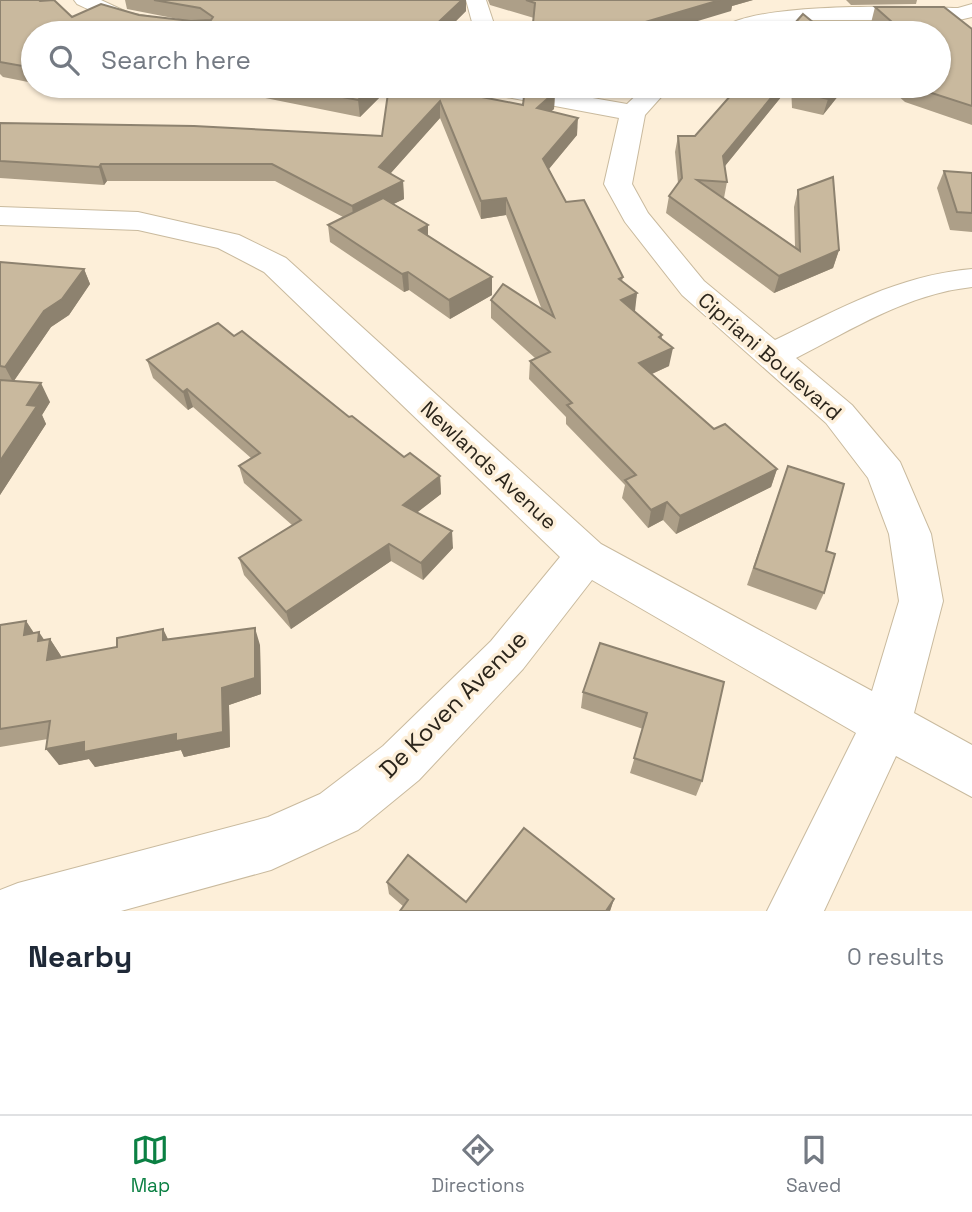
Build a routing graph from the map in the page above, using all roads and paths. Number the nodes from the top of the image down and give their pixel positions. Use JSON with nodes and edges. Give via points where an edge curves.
{"nodes":[{"id":1,"x":84,"y":0,"type":"edge"},
{"id":2,"x":476,"y":0,"type":"edge"},
{"id":3,"x":817,"y":7,"type":"edge"},
{"id":4,"x":968,"y":16,"type":"edge"},
{"id":5,"x":139,"y":21,"type":"edge"},
{"id":6,"x":482,"y":21,"type":"edge"},
{"id":7,"x":767,"y":21,"type":"edge"},
{"id":8,"x":646,"y":99,"type":"edge"},
{"id":9,"x":2,"y":219,"type":"edge"},
{"id":10,"x":972,"y":278,"type":"edge"},
{"id":11,"x":773,"y":355,"type":"junction"},
{"id":12,"x":586,"y":556,"type":"junction"},
{"id":13,"x":887,"y":722,"type":"junction"},
{"id":14,"x":972,"y":772,"type":"edge"},
{"id":15,"x":19,"y":911,"type":"edge"},
{"id":16,"x":795,"y":911,"type":"edge"}],
"edges":[{"from":1,"to":5,"type":"street"},
{"from":2,"to":6,"type":"street"},
{"from":3,"to":4,"type":"street"},
{"from":3,"to":7,"type":"street"},
{"from":8,"to":11,"type":"street","name":"Cipriani Boulevard","via":[[618,184],[635,216],[693,288]]},
{"from":9,"to":12,"type":"street","name":"Newlands Avenue","via":[[138,220],[228,241],[275,265]]},
{"from":10,"to":11,"type":"street","via":[[920,285]]},
{"from":11,"to":13,"type":"street","name":"Cipriani Boulevard","via":[[839,414],[886,472],[910,534],[922,601]]},
{"from":12,"to":13,"type":"street","name":"Newlands Avenue"},
{"from":12,"to":15,"type":"street","name":"De Koven Avenue","via":[[507,655],[401,763],[339,812],[271,844]]},
{"from":13,"to":14,"type":"street","name":"Newlands Avenue"},
{"from":13,"to":16,"type":"street","name":"Cipriani Boulevard"}]}
